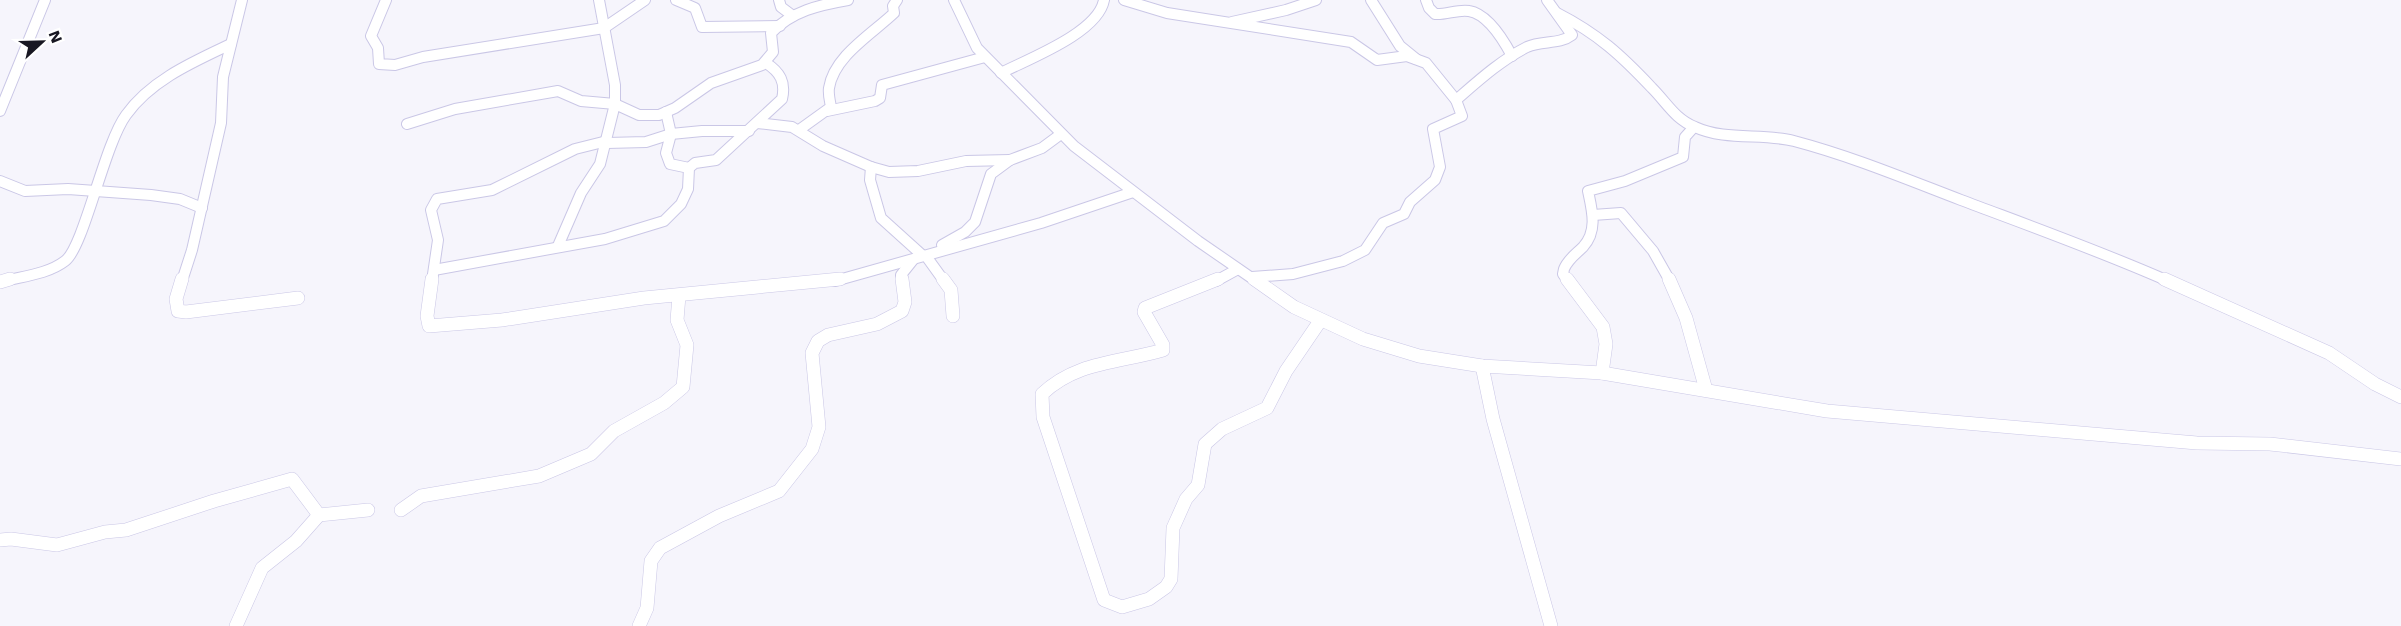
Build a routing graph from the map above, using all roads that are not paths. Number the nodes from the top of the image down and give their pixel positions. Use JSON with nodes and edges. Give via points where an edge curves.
{"nodes":[{"id":1,"x":45,"y":0,"type":"edge"},
{"id":2,"x":242,"y":0,"type":"edge"},
{"id":3,"x":386,"y":0,"type":"edge"},
{"id":4,"x":599,"y":0,"type":"edge"},
{"id":5,"x":645,"y":0,"type":"edge"},
{"id":6,"x":676,"y":0,"type":"edge"},
{"id":7,"x":779,"y":0,"type":"edge"},
{"id":8,"x":848,"y":0,"type":"edge"},
{"id":9,"x":897,"y":0,"type":"edge"},
{"id":10,"x":954,"y":0,"type":"edge"},
{"id":11,"x":1104,"y":0,"type":"edge"},
{"id":12,"x":1124,"y":0,"type":"edge"},
{"id":13,"x":1162,"y":0,"type":"edge"},
{"id":14,"x":1279,"y":0,"type":"edge"},
{"id":15,"x":1371,"y":0,"type":"edge"},
{"id":16,"x":1426,"y":0,"type":"edge"},
{"id":17,"x":1547,"y":0,"type":"edge"},
{"id":18,"x":1308,"y":1,"type":"edge"},
{"id":19,"x":1286,"y":10,"type":"junction"},
{"id":20,"x":1162,"y":12,"type":"junction"},
{"id":21,"x":1557,"y":13,"type":"junction"},
{"id":22,"x":793,"y":16,"type":"junction"},
{"id":23,"x":1225,"y":23,"type":"junction"},
{"id":24,"x":780,"y":26,"type":"junction"},
{"id":25,"x":604,"y":28,"type":"junction"},
{"id":26,"x":1595,"y":33,"type":"junction"},
{"id":27,"x":1572,"y":35,"type":"junction"},
{"id":28,"x":231,"y":44,"type":"junction"},
{"id":29,"x":1512,"y":56,"type":"junction"},
{"id":30,"x":985,"y":57,"type":"junction"},
{"id":31,"x":1419,"y":61,"type":"junction"},
{"id":32,"x":766,"y":63,"type":"junction"},
{"id":33,"x":1000,"y":73,"type":"junction"},
{"id":34,"x":1456,"y":100,"type":"junction"},
{"id":35,"x":615,"y":104,"type":"junction"},
{"id":36,"x":0,"y":111,"type":"edge"},
{"id":37,"x":827,"y":111,"type":"junction"},
{"id":38,"x":666,"y":112,"type":"junction"},
{"id":39,"x":407,"y":124,"type":"dead end"},
{"id":40,"x":753,"y":127,"type":"junction"},
{"id":41,"x":1694,"y":127,"type":"junction"},
{"id":42,"x":799,"y":130,"type":"junction"},
{"id":43,"x":670,"y":134,"type":"junction"},
{"id":44,"x":1061,"y":134,"type":"junction"},
{"id":45,"x":607,"y":142,"type":"junction"},
{"id":46,"x":1010,"y":160,"type":"junction"},
{"id":47,"x":689,"y":168,"type":"junction"},
{"id":48,"x":871,"y":168,"type":"junction"},
{"id":49,"x":0,"y":181,"type":"edge"},
{"id":50,"x":94,"y":191,"type":"junction"},
{"id":51,"x":1133,"y":192,"type":"junction"},
{"id":52,"x":202,"y":208,"type":"junction"},
{"id":53,"x":1593,"y":215,"type":"junction"},
{"id":54,"x":558,"y":246,"type":"junction"},
{"id":55,"x":920,"y":257,"type":"junction"},
{"id":56,"x":1238,"y":268,"type":"junction"},
{"id":57,"x":434,"y":270,"type":"junction"},
{"id":58,"x":1251,"y":277,"type":"junction"},
{"id":59,"x":0,"y":282,"type":"edge"},
{"id":60,"x":679,"y":296,"type":"junction"},
{"id":61,"x":298,"y":298,"type":"dead end"},
{"id":62,"x":953,"y":316,"type":"dead end"},
{"id":63,"x":1320,"y":321,"type":"junction"},
{"id":64,"x":1482,"y":366,"type":"junction"},
{"id":65,"x":1602,"y":373,"type":"junction"},
{"id":66,"x":1706,"y":390,"type":"junction"},
{"id":67,"x":2401,"y":397,"type":"edge"},
{"id":68,"x":2401,"y":459,"type":"edge"},
{"id":69,"x":368,"y":510,"type":"dead end"},
{"id":70,"x":401,"y":510,"type":"dead end"},
{"id":71,"x":319,"y":515,"type":"junction"},
{"id":72,"x":0,"y":540,"type":"edge"},
{"id":73,"x":236,"y":626,"type":"edge"},
{"id":74,"x":639,"y":626,"type":"edge"},
{"id":75,"x":1551,"y":626,"type":"edge"}],
"edges":[{"from":1,"to":36,"type":"street"},
{"from":2,"to":28,"type":"street"},
{"from":3,"to":25,"type":"street","via":[[371,36],[378,48],[379,64],[395,65]]},
{"from":4,"to":25,"type":"street"},
{"from":5,"to":25,"type":"street"},
{"from":6,"to":24,"type":"street","via":[[696,8],[702,27]]},
{"from":7,"to":22,"type":"street","via":[[781,7]]},
{"from":8,"to":22,"type":"street","via":[[816,6]]},
{"from":9,"to":37,"type":"street","via":[[894,13],[848,54],[831,80],[831,107]]},
{"from":10,"to":30,"type":"street","via":[[971,39]]},
{"from":11,"to":33,"type":"street","via":[[1100,11],[1067,42]]},
{"from":12,"to":20,"type":"street"},
{"from":13,"to":20,"type":"street"},
{"from":14,"to":19,"type":"street"},
{"from":15,"to":31,"type":"street","via":[[1400,46]]},
{"from":16,"to":29,"type":"street","via":[[1435,14],[1478,14],[1506,41]]},
{"from":17,"to":21,"type":"street"},
{"from":18,"to":19,"type":"street"},
{"from":19,"to":23,"type":"street"},
{"from":20,"to":23,"type":"street"},
{"from":21,"to":26,"type":"street"},
{"from":21,"to":27,"type":"street"},
{"from":22,"to":24,"type":"street"},
{"from":23,"to":31,"type":"street","via":[[1351,42],[1377,60],[1407,56]]},
{"from":24,"to":32,"type":"street","via":[[771,33],[773,52]]},
{"from":25,"to":35,"type":"street"},
{"from":26,"to":27,"type":"street"},
{"from":26,"to":41,"type":"street","via":[[1672,112]]},
{"from":27,"to":29,"type":"street","via":[[1564,40],[1537,43]]},
{"from":28,"to":50,"type":"street","via":[[169,75],[128,112],[114,133]]},
{"from":28,"to":52,"type":"street","via":[[221,123]]},
{"from":29,"to":34,"type":"street"},
{"from":30,"to":33,"type":"street"},
{"from":30,"to":37,"type":"street","via":[[882,85],[880,98],[875,101]]},
{"from":31,"to":34,"type":"street","via":[[1433,70]]},
{"from":32,"to":38,"type":"street","via":[[711,83]]},
{"from":32,"to":40,"type":"street","via":[[780,72],[784,93],[778,105]]},
{"from":33,"to":44,"type":"street"},
{"from":34,"to":58,"type":"street","via":[[1462,116],[1434,129],[1440,167],[1435,180],[1410,202],[1404,214],[1382,223],[1367,249],[1312,270],[1263,279]]},
{"from":35,"to":38,"type":"street","via":[[639,115]]},
{"from":35,"to":39,"type":"street","via":[[581,101],[558,91],[455,110]]},
{"from":35,"to":45,"type":"street"},
{"from":37,"to":42,"type":"street"},
{"from":38,"to":43,"type":"street"},
{"from":40,"to":42,"type":"street","via":[[782,125]]},
{"from":40,"to":43,"type":"street"},
{"from":40,"to":47,"type":"street","via":[[716,160],[695,163]]},
{"from":41,"to":53,"type":"street","via":[[1685,137],[1683,157],[1615,186],[1588,191]]},
{"from":41,"to":67,"type":"street","via":[[1793,141],[2112,256],[2329,353]]},
{"from":42,"to":48,"type":"street"},
{"from":43,"to":45,"type":"street","via":[[646,142]]},
{"from":43,"to":47,"type":"street","via":[[666,153],[670,164]]},
{"from":44,"to":46,"type":"street","via":[[1042,148]]},
{"from":44,"to":51,"type":"street"},
{"from":45,"to":54,"type":"street","via":[[600,164],[582,192]]},
{"from":45,"to":57,"type":"street","via":[[586,143],[567,150],[521,178],[492,189],[437,199],[431,210],[438,240]]},
{"from":46,"to":48,"type":"street","via":[[966,161],[900,173]]},
{"from":46,"to":55,"type":"street","via":[[991,174],[980,212],[971,226]]},
{"from":47,"to":54,"type":"street","via":[[688,189],[669,218],[605,239]]},
{"from":48,"to":55,"type":"street","via":[[870,180],[881,218]]},
{"from":49,"to":50,"type":"street","via":[[25,191]]},
{"from":50,"to":52,"type":"street","via":[[170,198]]},
{"from":50,"to":59,"type":"street","via":[[67,260],[52,269]]},
{"from":51,"to":55,"type":"street"},
{"from":51,"to":56,"type":"street"},
{"from":52,"to":61,"type":"street","via":[[176,299],[178,311]]},
{"from":53,"to":65,"type":"street","via":[[1591,236],[1583,250],[1563,267],[1563,274],[1604,327]]},
{"from":53,"to":66,"type":"street","via":[[1621,213],[1638,229],[1661,263],[1690,326]]},
{"from":54,"to":57,"type":"street"},
{"from":55,"to":60,"type":"street","via":[[831,282]]},
{"from":55,"to":62,"type":"street","via":[[951,290]]},
{"from":55,"to":74,"type":"street","via":[[901,275],[905,302],[902,311],[877,324],[818,341],[812,354],[819,427],[812,449],[780,490],[719,516],[660,548],[651,561],[647,608]]},
{"from":56,"to":58,"type":"street"},
{"from":56,"to":63,"type":"street","via":[[1208,285],[1145,308],[1163,350],[1086,367],[1063,377],[1042,394],[1043,417],[1104,600],[1122,607],[1149,599],[1166,587],[1172,579],[1173,528],[1186,499],[1198,485],[1205,444],[1222,429],[1267,408],[1286,371]]},
{"from":57,"to":60,"type":"street","via":[[429,326]]},
{"from":58,"to":63,"type":"street"},
{"from":60,"to":70,"type":"street","via":[[677,320],[687,345],[683,387],[664,403],[615,431],[591,454],[538,476],[421,496]]},
{"from":63,"to":64,"type":"street","via":[[1404,353]]},
{"from":64,"to":65,"type":"street"},
{"from":64,"to":75,"type":"street"},
{"from":65,"to":66,"type":"street"},
{"from":66,"to":68,"type":"street","via":[[1827,411],[2197,443],[2270,444]]},
{"from":69,"to":71,"type":"street"},
{"from":71,"to":72,"type":"street","via":[[292,479],[126,530],[57,545]]},
{"from":71,"to":73,"type":"street","via":[[296,541],[262,568]]}]}
